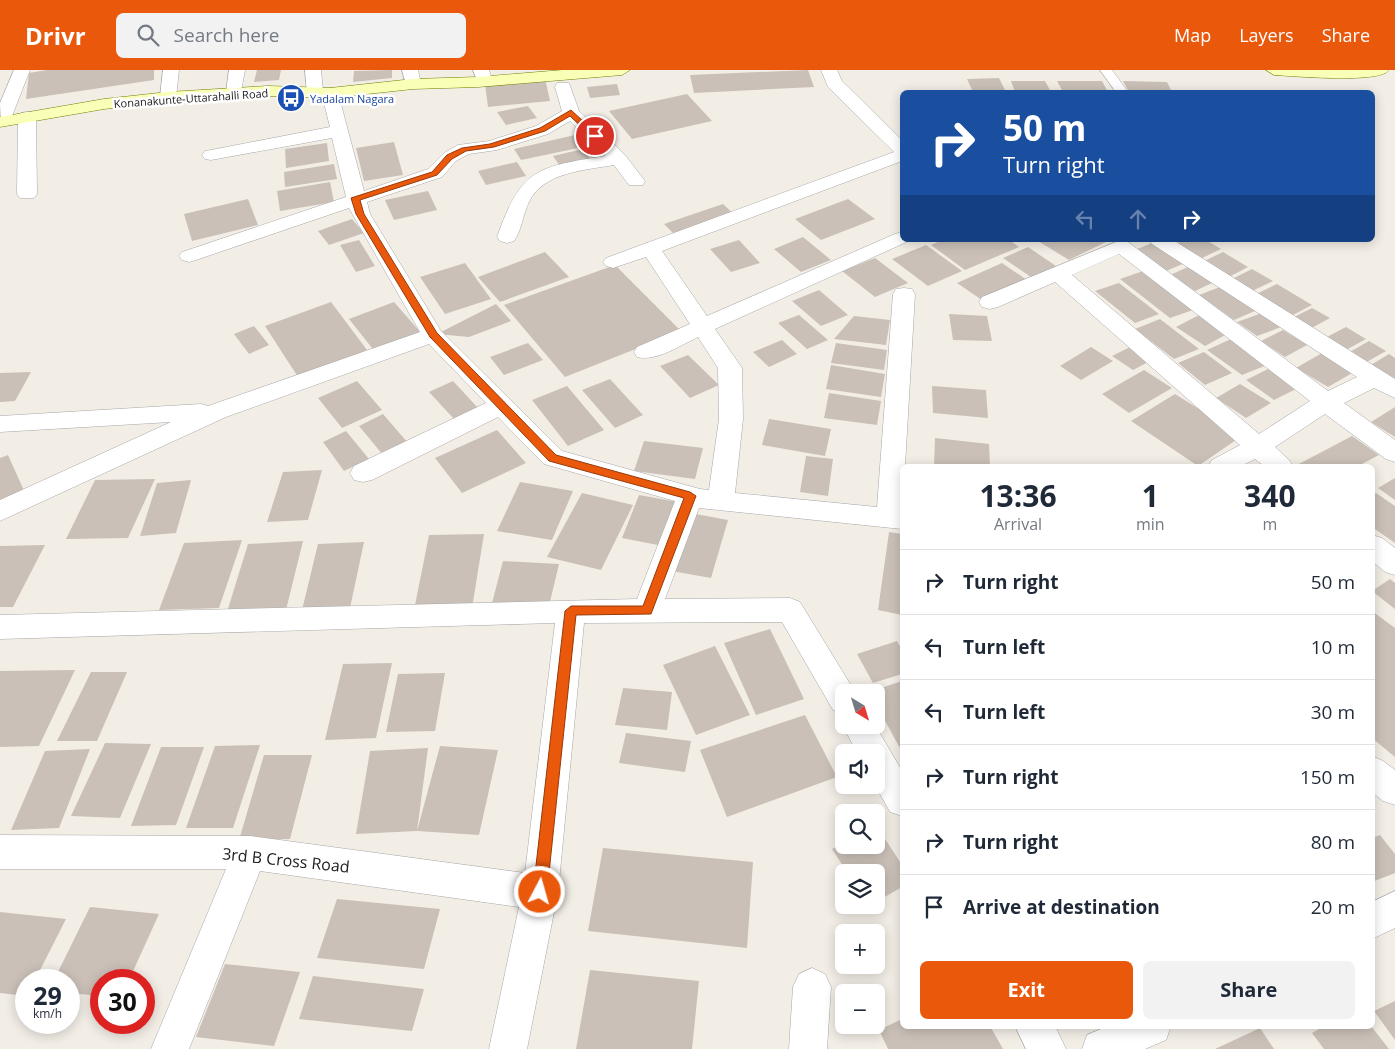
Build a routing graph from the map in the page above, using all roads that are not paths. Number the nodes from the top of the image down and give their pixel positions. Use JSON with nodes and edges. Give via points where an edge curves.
{"nodes":[{"id":1,"x":22,"y":70,"type":"edge"},
{"id":2,"x":172,"y":70,"type":"edge"},
{"id":3,"x":237,"y":70,"type":"edge"},
{"id":4,"x":314,"y":70,"type":"edge"},
{"id":5,"x":622,"y":70,"type":"edge"},
{"id":6,"x":829,"y":70,"type":"edge"},
{"id":7,"x":1106,"y":70,"type":"edge"},
{"id":8,"x":1274,"y":70,"type":"edge"},
{"id":9,"x":1381,"y":70,"type":"edge"},
{"id":10,"x":1359,"y":71,"type":"edge"},
{"id":11,"x":482,"y":75,"type":"edge"},
{"id":12,"x":411,"y":77,"type":"edge"},
{"id":13,"x":563,"y":87,"type":"dead end"},
{"id":14,"x":1121,"y":90,"type":"edge"},
{"id":15,"x":234,"y":93,"type":"junction"},
{"id":16,"x":322,"y":93,"type":"junction"},
{"id":17,"x":168,"y":97,"type":"junction"},
{"id":18,"x":571,"y":113,"type":"junction"},
{"id":19,"x":27,"y":117,"type":"junction"},
{"id":20,"x":1,"y":121,"type":"edge"},
{"id":21,"x":339,"y":131,"type":"junction"},
{"id":22,"x":900,"y":148,"type":"edge"},
{"id":23,"x":212,"y":155,"type":"dead end"},
{"id":24,"x":900,"y":156,"type":"edge"},
{"id":25,"x":619,"y":159,"type":"junction"},
{"id":26,"x":636,"y":181,"type":"dead end"},
{"id":27,"x":27,"y":194,"type":"dead end"},
{"id":28,"x":355,"y":198,"type":"junction"},
{"id":29,"x":507,"y":237,"type":"dead end"},
{"id":30,"x":900,"y":239,"type":"edge"},
{"id":31,"x":1162,"y":242,"type":"edge"},
{"id":32,"x":1126,"y":243,"type":"edge"},
{"id":33,"x":651,"y":249,"type":"junction"},
{"id":34,"x":189,"y":256,"type":"dead end"},
{"id":35,"x":613,"y":262,"type":"dead end"},
{"id":36,"x":1058,"y":274,"type":"junction"},
{"id":37,"x":904,"y":294,"type":"dead end"},
{"id":38,"x":990,"y":302,"type":"dead end"},
{"id":39,"x":703,"y":324,"type":"junction"},
{"id":40,"x":433,"y":335,"type":"junction"},
{"id":41,"x":645,"y":352,"type":"dead end"},
{"id":42,"x":1376,"y":377,"type":"junction"},
{"id":43,"x":1395,"y":390,"type":"edge"},
{"id":44,"x":1326,"y":402,"type":"junction"},
{"id":45,"x":502,"y":405,"type":"junction"},
{"id":46,"x":217,"y":412,"type":"junction"},
{"id":47,"x":0,"y":424,"type":"edge"},
{"id":48,"x":1257,"y":447,"type":"junction"},
{"id":49,"x":1395,"y":453,"type":"edge"},
{"id":50,"x":1225,"y":464,"type":"edge"},
{"id":51,"x":1278,"y":464,"type":"edge"},
{"id":52,"x":363,"y":473,"type":"dead end"},
{"id":53,"x":690,"y":496,"type":"junction"},
{"id":54,"x":720,"y":501,"type":"junction"},
{"id":55,"x":0,"y":512,"type":"edge"},
{"id":56,"x":896,"y":519,"type":"edge"},
{"id":57,"x":1375,"y":547,"type":"edge"},
{"id":58,"x":1395,"y":564,"type":"edge"},
{"id":59,"x":647,"y":610,"type":"junction"},
{"id":60,"x":571,"y":611,"type":"junction"},
{"id":61,"x":0,"y":627,"type":"edge"},
{"id":62,"x":835,"y":686,"type":"edge"},
{"id":63,"x":885,"y":772,"type":"edge"},
{"id":64,"x":1375,"y":773,"type":"edge"},
{"id":65,"x":1395,"y":790,"type":"edge"},
{"id":66,"x":900,"y":798,"type":"edge"},
{"id":67,"x":0,"y":853,"type":"edge"},
{"id":68,"x":250,"y":853,"type":"junction"},
{"id":69,"x":540,"y":892,"type":"junction"},
{"id":70,"x":1395,"y":909,"type":"edge"},
{"id":71,"x":1375,"y":919,"type":"edge"},
{"id":72,"x":812,"y":987,"type":"dead end"},
{"id":73,"x":1036,"y":1029,"type":"edge"},
{"id":74,"x":1145,"y":1029,"type":"edge"},
{"id":75,"x":170,"y":1049,"type":"edge"},
{"id":76,"x":508,"y":1049,"type":"edge"},
{"id":77,"x":808,"y":1049,"type":"edge"},
{"id":78,"x":1047,"y":1049,"type":"edge"},
{"id":79,"x":1101,"y":1049,"type":"edge"}],
"edges":[{"from":1,"to":20,"type":"street"},
{"from":2,"to":17,"type":"street"},
{"from":3,"to":15,"type":"street"},
{"from":4,"to":16,"type":"street"},
{"from":5,"to":11,"type":"main road","name":"Konanakunte-Uttarahalli Road"},
{"from":6,"to":22,"type":"street","via":[[834,83]]},
{"from":7,"to":14,"type":"lane"},
{"from":8,"to":10,"type":"main road","via":[[1302,73]]},
{"from":9,"to":10,"type":"main road"},
{"from":11,"to":12,"type":"main road","name":"Konanakunte-Uttarahalli Road"},
{"from":12,"to":16,"type":"main road","name":"Konanakunte-Uttarahalli Road"},
{"from":13,"to":18,"type":"street"},
{"from":15,"to":16,"type":"main road","name":"Konanakunte-Uttarahalli Road"},
{"from":15,"to":17,"type":"main road","name":"Konanakunte-Uttarahalli Road"},
{"from":16,"to":21,"type":"street"},
{"from":17,"to":19,"type":"main road","name":"Konanakunte-Uttarahalli Road"},
{"from":18,"to":25,"type":"street"},
{"from":18,"to":28,"type":"street","via":[[542,130],[491,146],[464,150],[450,157],[435,173]]},
{"from":19,"to":20,"type":"main road","name":"Konanakunte-Uttarahalli Road"},
{"from":19,"to":27,"type":"street"},
{"from":21,"to":23,"type":"street"},
{"from":21,"to":28,"type":"street"},
{"from":24,"to":33,"type":"street"},
{"from":25,"to":26,"type":"street"},
{"from":25,"to":29,"type":"street","via":[[548,174],[534,181],[524,192]]},
{"from":28,"to":34,"type":"street"},
{"from":28,"to":40,"type":"street","via":[[360,214]]},
{"from":30,"to":39,"type":"street"},
{"from":31,"to":42,"type":"street"},
{"from":32,"to":36,"type":"street"},
{"from":32,"to":44,"type":"street"},
{"from":33,"to":35,"type":"street"},
{"from":33,"to":39,"type":"street"},
{"from":36,"to":38,"type":"street"},
{"from":36,"to":48,"type":"street"},
{"from":37,"to":56,"type":"street"},
{"from":39,"to":41,"type":"street"},
{"from":39,"to":54,"type":"street","via":[[730,368],[732,419]]},
{"from":40,"to":45,"type":"street"},
{"from":40,"to":46,"type":"street"},
{"from":42,"to":43,"type":"street"},
{"from":42,"to":44,"type":"street"},
{"from":44,"to":48,"type":"street"},
{"from":44,"to":49,"type":"street"},
{"from":45,"to":52,"type":"street"},
{"from":45,"to":53,"type":"street","via":[[553,458]]},
{"from":46,"to":47,"type":"street"},
{"from":46,"to":55,"type":"street"},
{"from":48,"to":50,"type":"street"},
{"from":48,"to":51,"type":"street"},
{"from":53,"to":54,"type":"street"},
{"from":53,"to":59,"type":"street"},
{"from":54,"to":56,"type":"street"},
{"from":57,"to":58,"type":"street"},
{"from":59,"to":60,"type":"street"},
{"from":59,"to":62,"type":"street","via":[[790,610]]},
{"from":60,"to":61,"type":"street"},
{"from":60,"to":69,"type":"street"},
{"from":63,"to":66,"type":"street"},
{"from":64,"to":65,"type":"street"},
{"from":67,"to":68,"type":"street","name":"3rd B Cross Road"},
{"from":68,"to":69,"type":"street","name":"3rd B Cross Road"},
{"from":68,"to":75,"type":"street"},
{"from":69,"to":76,"type":"street"},
{"from":70,"to":71,"type":"street"},
{"from":72,"to":77,"type":"street"},
{"from":73,"to":78,"type":"street"},
{"from":74,"to":79,"type":"street"}]}
